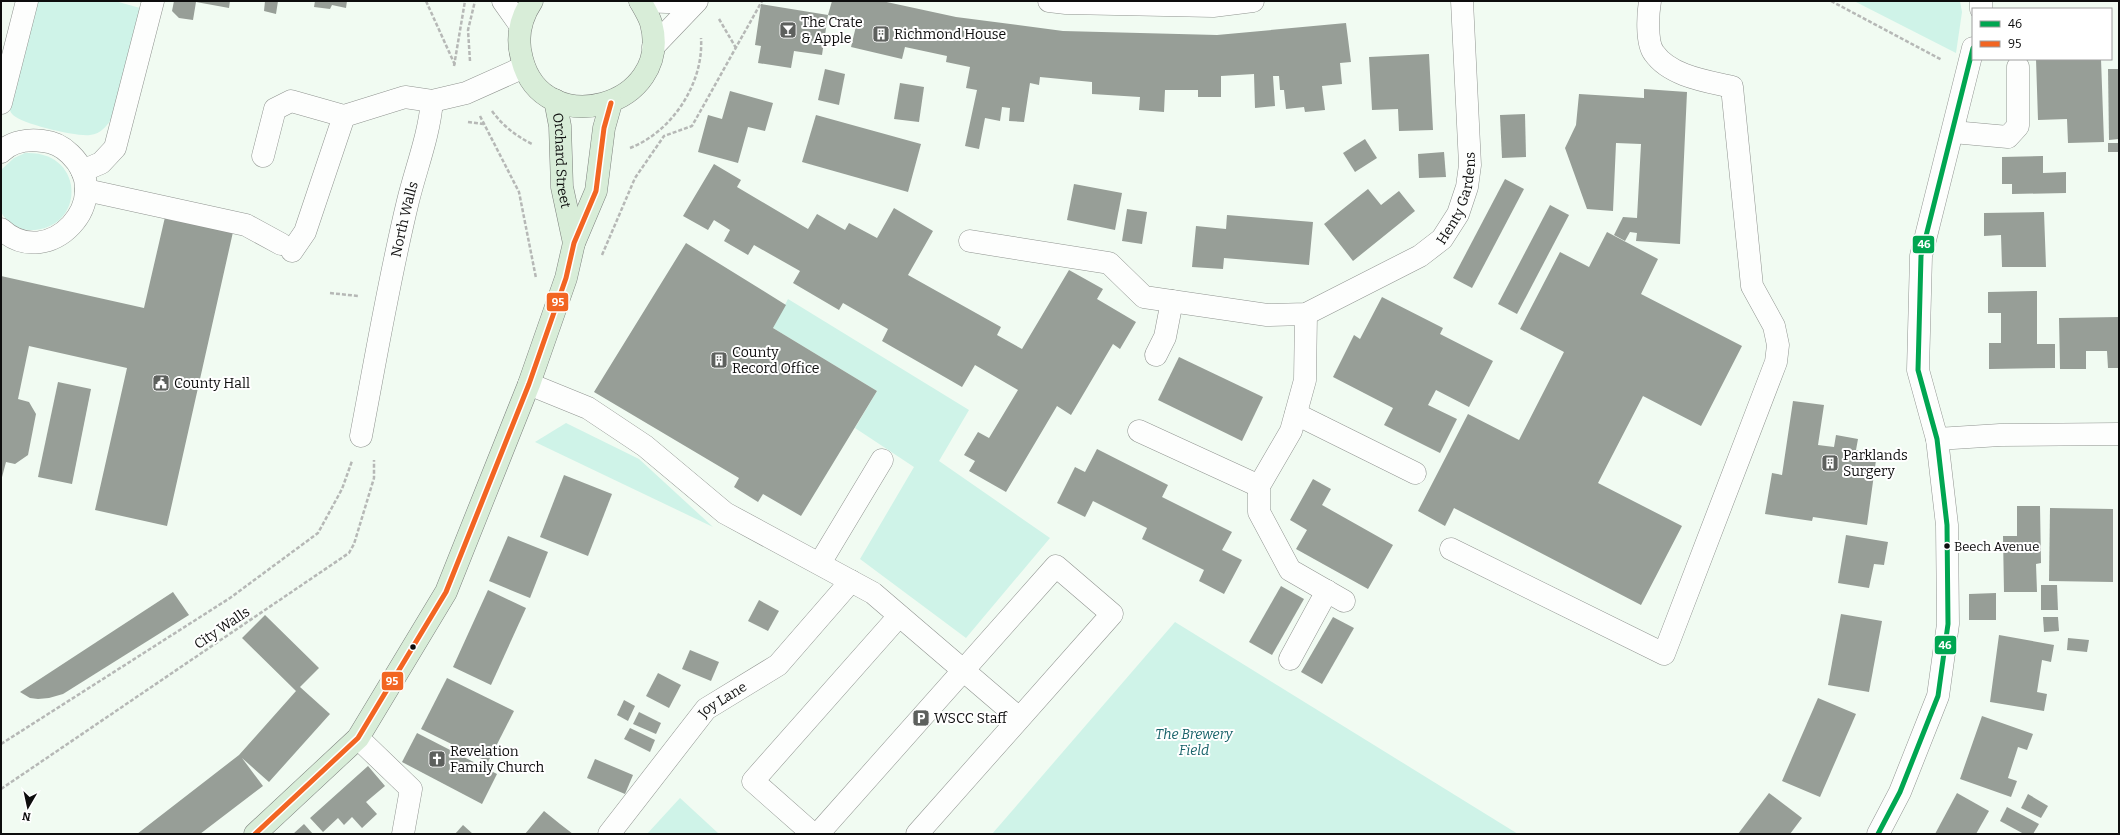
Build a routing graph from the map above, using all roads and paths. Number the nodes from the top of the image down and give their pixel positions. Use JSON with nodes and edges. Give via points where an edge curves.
{"nodes":[{"id":1,"x":27,"y":1,"type":"edge"},
{"id":2,"x":153,"y":1,"type":"edge"},
{"id":3,"x":426,"y":1,"type":"edge"},
{"id":4,"x":465,"y":1,"type":"edge"},
{"id":5,"x":475,"y":1,"type":"edge"},
{"id":6,"x":504,"y":1,"type":"edge"},
{"id":7,"x":532,"y":1,"type":"edge"},
{"id":8,"x":640,"y":1,"type":"edge"},
{"id":9,"x":1049,"y":1,"type":"edge"},
{"id":10,"x":1253,"y":1,"type":"edge"},
{"id":11,"x":1462,"y":1,"type":"edge"},
{"id":12,"x":1650,"y":1,"type":"edge"},
{"id":13,"x":1831,"y":1,"type":"edge"},
{"id":14,"x":696,"y":2,"type":"edge"},
{"id":15,"x":718,"y":16,"type":"dead end"},
{"id":16,"x":520,"y":25,"type":"junction"},
{"id":17,"x":653,"y":47,"type":"junction"},
{"id":18,"x":736,"y":48,"type":"dead end"},
{"id":19,"x":1972,"y":52,"type":"edge"},
{"id":20,"x":2018,"y":67,"type":"dead end"},
{"id":21,"x":524,"y":68,"type":"junction"},
{"id":22,"x":1967,"y":73,"type":"junction"},
{"id":23,"x":478,"y":88,"type":"junction"},
{"id":24,"x":555,"y":100,"type":"junction"},
{"id":25,"x":432,"y":101,"type":"junction"},
{"id":26,"x":1,"y":103,"type":"edge"},
{"id":27,"x":611,"y":103,"type":"junction"},
{"id":28,"x":344,"y":116,"type":"junction"},
{"id":29,"x":1953,"y":132,"type":"junction"},
{"id":30,"x":2,"y":149,"type":"edge"},
{"id":31,"x":263,"y":156,"type":"dead end"},
{"id":32,"x":84,"y":181,"type":"junction"},
{"id":33,"x":1,"y":229,"type":"edge"},
{"id":34,"x":970,"y":241,"type":"dead end"},
{"id":35,"x":574,"y":243,"type":"junction"},
{"id":36,"x":1172,"y":301,"type":"junction"},
{"id":37,"x":1306,"y":314,"type":"junction"},
{"id":38,"x":1156,"y":355,"type":"dead end"},
{"id":39,"x":529,"y":384,"type":"junction"},
{"id":40,"x":1296,"y":414,"type":"junction"},
{"id":41,"x":1139,"y":431,"type":"dead end"},
{"id":42,"x":2119,"y":434,"type":"edge"},
{"id":43,"x":361,"y":436,"type":"junction"},
{"id":44,"x":1937,"y":439,"type":"junction"},
{"id":45,"x":882,"y":460,"type":"dead end"},
{"id":46,"x":1415,"y":473,"type":"dead end"},
{"id":47,"x":1258,"y":486,"type":"junction"},
{"id":48,"x":1451,"y":549,"type":"dead end"},
{"id":49,"x":820,"y":563,"type":"junction"},
{"id":50,"x":851,"y":580,"type":"junction"},
{"id":51,"x":899,"y":616,"type":"junction"},
{"id":52,"x":1290,"y":659,"type":"dead end"},
{"id":53,"x":963,"y":670,"type":"junction"},
{"id":54,"x":1019,"y":718,"type":"junction"},
{"id":55,"x":358,"y":738,"type":"junction"},
{"id":56,"x":1,"y":744,"type":"edge"},
{"id":57,"x":1,"y":789,"type":"edge"},
{"id":58,"x":255,"y":834,"type":"edge"},
{"id":59,"x":403,"y":834,"type":"edge"},
{"id":60,"x":609,"y":834,"type":"edge"},
{"id":61,"x":813,"y":834,"type":"edge"},
{"id":62,"x":818,"y":834,"type":"edge"},
{"id":63,"x":917,"y":834,"type":"edge"},
{"id":64,"x":1878,"y":834,"type":"edge"}],
"edges":[{"from":1,"to":26,"type":"street"},
{"from":2,"to":32,"type":"street","via":[[115,148]]},
{"from":3,"to":4,"type":"path","via":[[455,66]]},
{"from":5,"to":23,"type":"path","via":[[468,30],[468,55]]},
{"from":6,"to":16,"type":"street"},
{"from":7,"to":16,"type":"main road"},
{"from":8,"to":14,"type":"street"},
{"from":8,"to":17,"type":"main road","via":[[651,23]]},
{"from":9,"to":10,"type":"street","via":[[1206,6]]},
{"from":11,"to":37,"type":"street","name":"Henty Gardens","via":[[1470,165],[1467,187],[1458,214],[1442,239],[1420,256]]},
{"from":12,"to":48,"type":"street","via":[[1647,20],[1653,52],[1666,65],[1696,79],[1732,87],[1752,286],[1774,326],[1778,345],[1776,362],[1664,654]]},
{"from":13,"to":22,"type":"path"},
{"from":14,"to":17,"type":"street"},
{"from":15,"to":18,"type":"path"},
{"from":16,"to":21,"type":"main road","via":[[519,46]]},
{"from":17,"to":27,"type":"main road","via":[[649,65],[640,80],[628,94]]},
{"from":19,"to":22,"type":"street"},
{"from":20,"to":29,"type":"street","via":[[2018,126],[2008,137]]},
{"from":21,"to":23,"type":"street"},
{"from":21,"to":24,"type":"main road","via":[[542,92]]},
{"from":22,"to":29,"type":"street"},
{"from":23,"to":25,"type":"street"},
{"from":24,"to":27,"type":"main road","via":[[573,106],[592,107]]},
{"from":24,"to":35,"type":"main road","name":"Orchard Street","via":[[560,126],[562,187]]},
{"from":25,"to":28,"type":"street","via":[[405,97]]},
{"from":25,"to":43,"type":"street","name":"North Walls","via":[[425,142],[408,201],[388,291]]},
{"from":27,"to":35,"type":"main road","name":"Orchard Street","via":[[604,128],[596,191]]},
{"from":28,"to":31,"type":"street","via":[[291,101],[275,109]]},
{"from":28,"to":32,"type":"street","via":[[308,224],[286,248],[246,225]]},
{"from":29,"to":44,"type":"street","via":[[1921,256],[1918,370]]},
{"from":30,"to":32,"type":"street","via":[[17,142],[49,142],[64,149],[76,160]]},
{"from":32,"to":33,"type":"street","via":[[84,206],[77,221],[66,232],[51,240],[36,242],[20,240]]},
{"from":34,"to":36,"type":"street","name":"Henty Gardens","via":[[1108,263],[1144,297]]},
{"from":35,"to":39,"type":"main road","name":"Orchard Street","via":[[566,278]]},
{"from":36,"to":37,"type":"street","name":"Henty Gardens","via":[[1266,315]]},
{"from":36,"to":38,"type":"street","via":[[1166,337]]},
{"from":37,"to":40,"type":"street","via":[[1305,380]]},
{"from":39,"to":49,"type":"street","via":[[588,408],[645,446],[725,513]]},
{"from":39,"to":55,"type":"main road","name":"Orchard Street","via":[[446,592]]},
{"from":40,"to":46,"type":"street"},
{"from":40,"to":47,"type":"street","via":[[1291,431]]},
{"from":41,"to":47,"type":"street"},
{"from":42,"to":44,"type":"street","via":[[2000,435]]},
{"from":43,"to":56,"type":"path","via":[[342,489],[318,533],[230,598]]},
{"from":43,"to":57,"type":"path","name":"City Walls","via":[[374,454],[374,478],[349,553]]},
{"from":44,"to":64,"type":"street","via":[[1947,525],[1948,617],[1938,696],[1900,792]]},
{"from":45,"to":49,"type":"street"},
{"from":47,"to":52,"type":"street","via":[[1259,512],[1290,570],[1335,596]]},
{"from":49,"to":50,"type":"street"},
{"from":50,"to":51,"type":"street","via":[[873,593]]},
{"from":50,"to":60,"type":"street","name":"Joy Lane","via":[[778,665],[706,709]]},
{"from":51,"to":53,"type":"street"},
{"from":51,"to":61,"type":"street","via":[[753,781]]},
{"from":53,"to":54,"type":"street"},
{"from":53,"to":54,"type":"street","via":[[1056,566],[1112,614]]},
{"from":53,"to":62,"type":"street"},
{"from":54,"to":63,"type":"street"},
{"from":55,"to":58,"type":"main road","name":"Orchard Street"},
{"from":55,"to":59,"type":"street","via":[[411,788]]}]}
